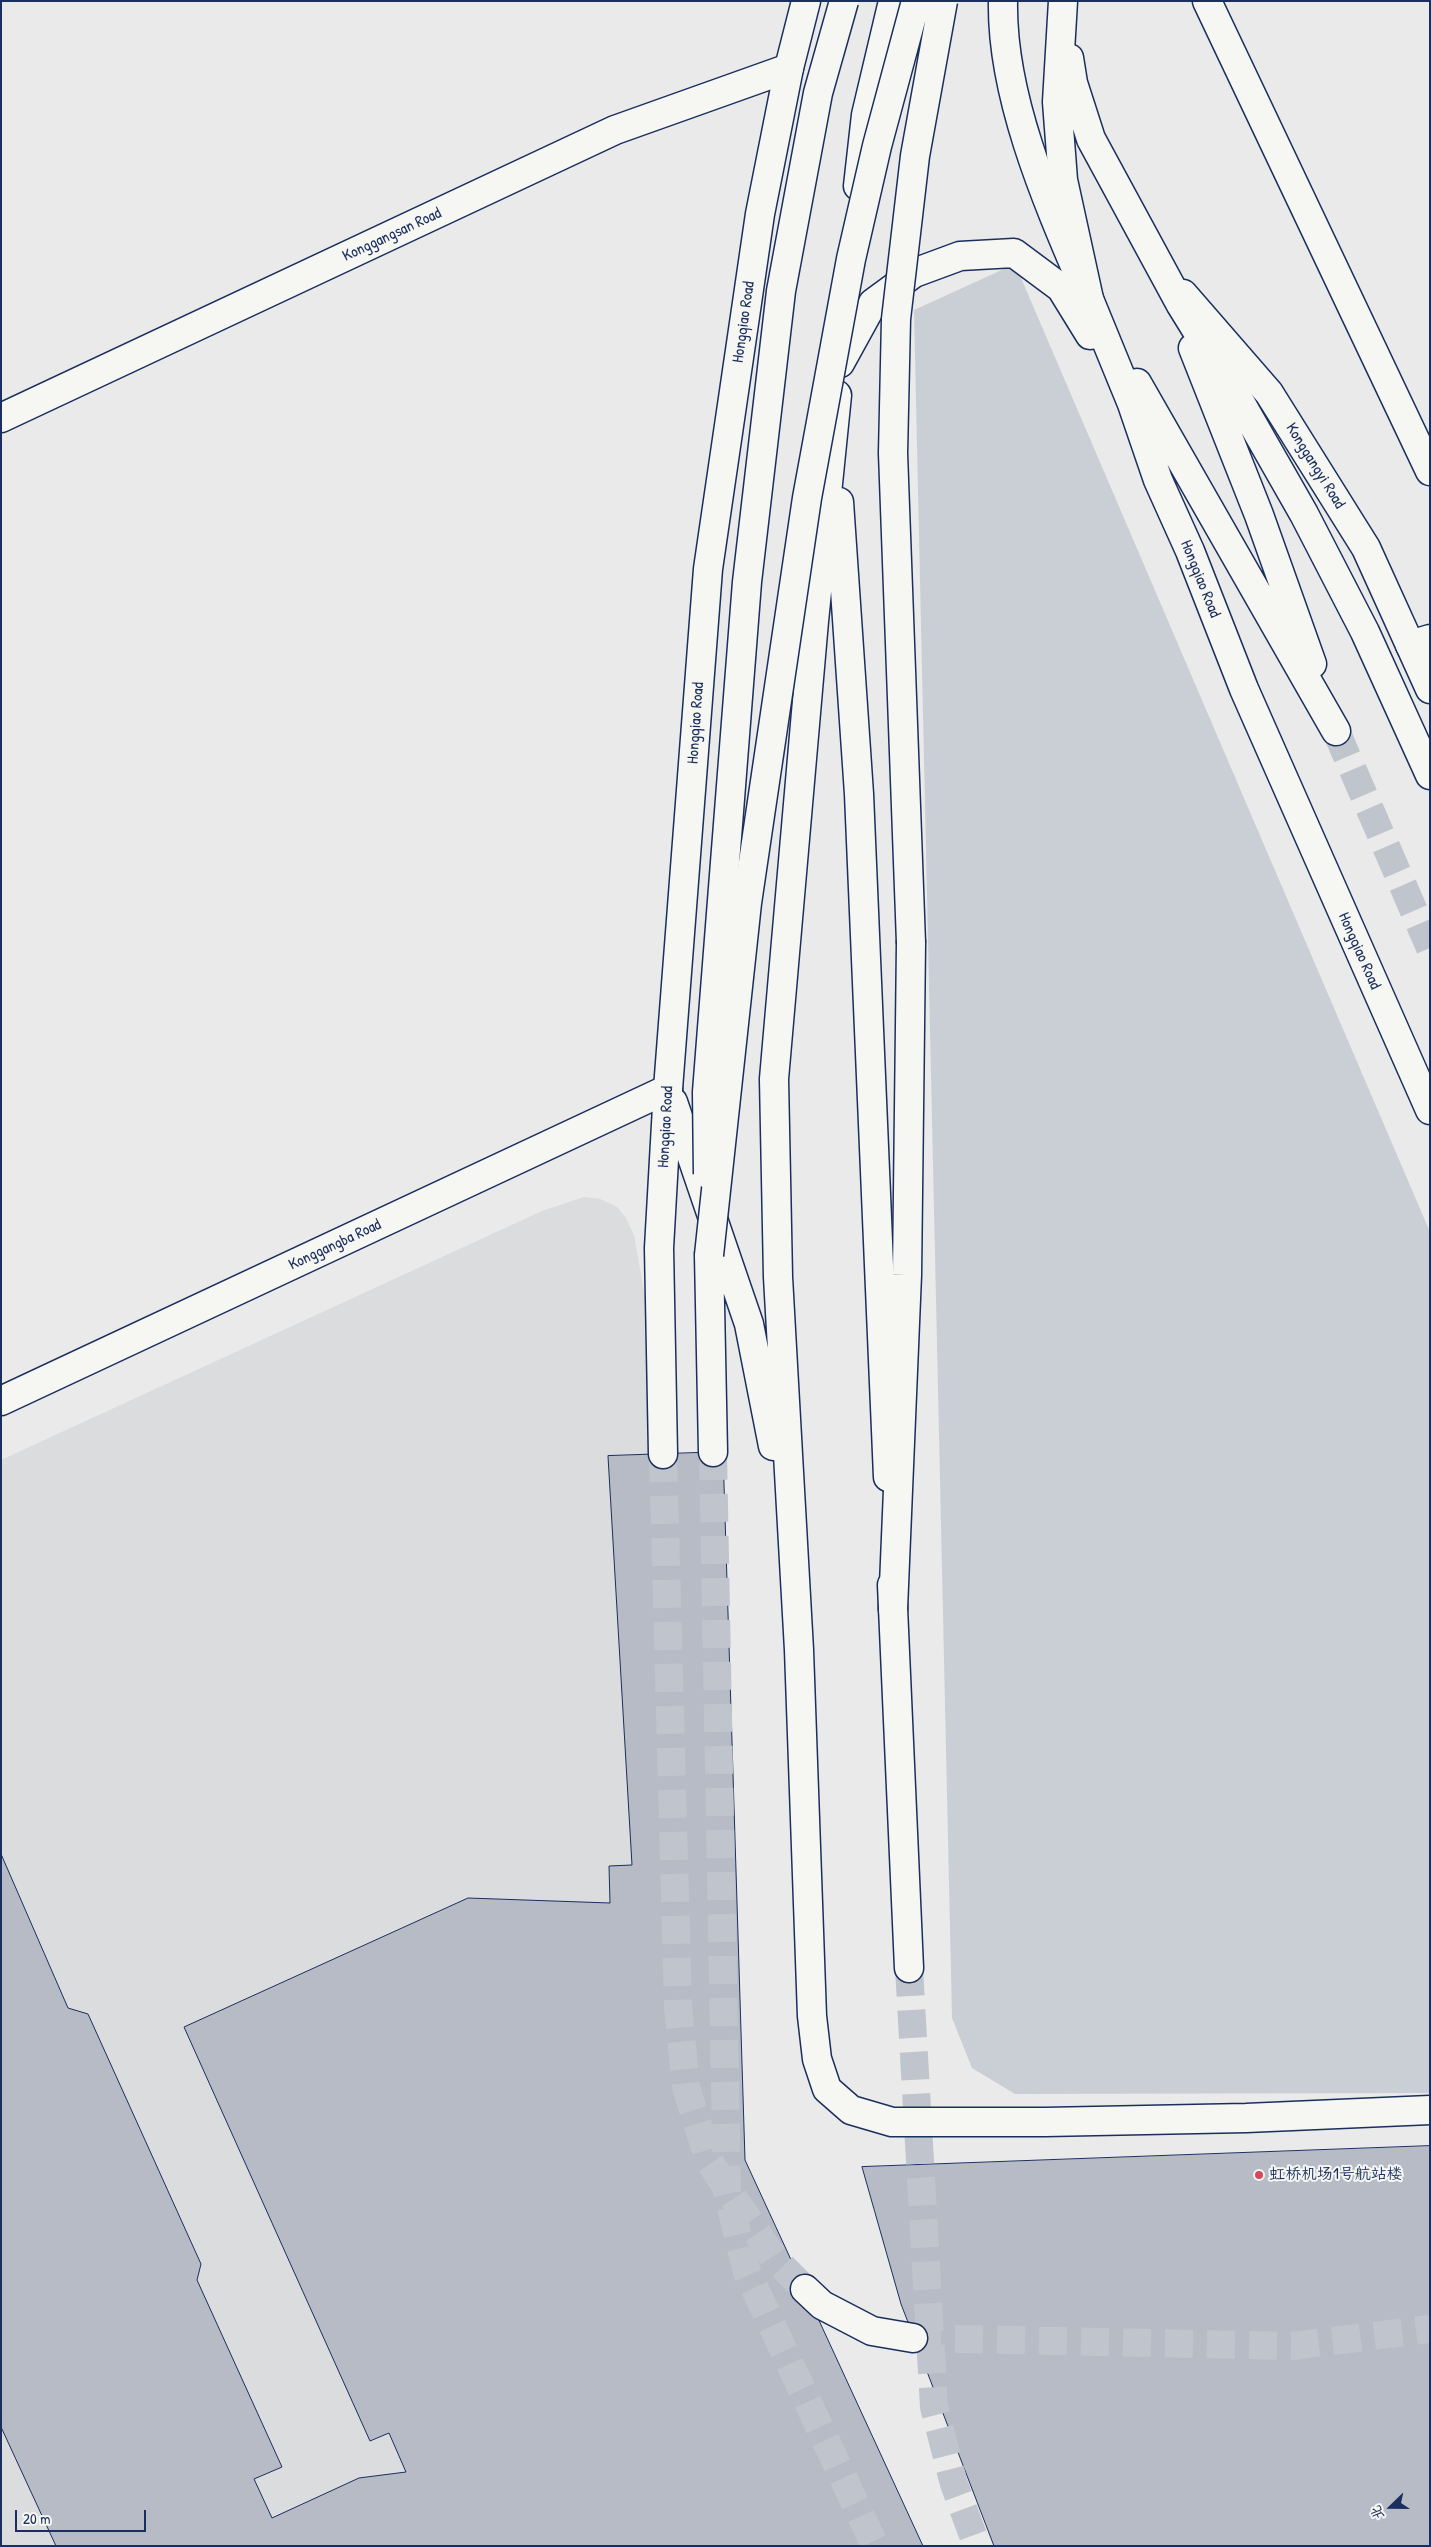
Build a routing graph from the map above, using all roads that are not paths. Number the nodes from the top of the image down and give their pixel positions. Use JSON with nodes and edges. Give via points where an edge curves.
{"nodes":[{"id":1,"x":806,"y":1,"type":"edge"},
{"id":2,"x":844,"y":1,"type":"edge"},
{"id":3,"x":893,"y":1,"type":"edge"},
{"id":4,"x":916,"y":1,"type":"edge"},
{"id":5,"x":943,"y":1,"type":"edge"},
{"id":6,"x":1003,"y":1,"type":"edge"},
{"id":7,"x":1207,"y":1,"type":"edge"},
{"id":8,"x":1063,"y":13,"type":"edge"},
{"id":9,"x":789,"y":68,"type":"junction"},
{"id":10,"x":1162,"y":268,"type":"junction"},
{"id":11,"x":1089,"y":299,"type":"junction"},
{"id":12,"x":840,"y":363,"type":"junction"},
{"id":13,"x":1132,"y":404,"type":"junction"},
{"id":14,"x":1,"y":418,"type":"edge"},
{"id":15,"x":834,"y":425,"type":"junction"},
{"id":16,"x":1430,"y":471,"type":"edge"},
{"id":17,"x":1420,"y":642,"type":"edge"},
{"id":18,"x":1430,"y":689,"type":"edge"},
{"id":19,"x":1430,"y":775,"type":"edge"},
{"id":20,"x":668,"y":1089,"type":"junction"},
{"id":21,"x":1430,"y":1110,"type":"edge"},
{"id":22,"x":709,"y":1255,"type":"junction"},
{"id":23,"x":1,"y":1401,"type":"edge"},
{"id":24,"x":713,"y":1452,"type":"tunnel mouth"},
{"id":25,"x":663,"y":1454,"type":"tunnel mouth"},
{"id":26,"x":793,"y":1546,"type":"junction"},
{"id":27,"x":893,"y":1609,"type":"junction"},
{"id":28,"x":909,"y":1968,"type":"tunnel mouth"},
{"id":29,"x":1430,"y":2110,"type":"edge"},
{"id":30,"x":805,"y":2289,"type":"tunnel mouth"},
{"id":31,"x":914,"y":2338,"type":"tunnel mouth"}],
"edges":[{"from":1,"to":9,"type":"main road","name":"Hongqiao Road"},
{"from":2,"to":22,"type":"main road","name":"Hongqiao Road","bridge":true,"via":[[818,93],[780,292],[747,582],[707,1092]]},
{"from":3,"to":12,"type":"main road","via":[[866,115]]},
{"from":4,"to":22,"type":"main road","bridge":true,"via":[[851,259],[807,498],[747,903]]},
{"from":5,"to":27,"type":"main road","bridge":true,"via":[[914,156],[896,319],[893,453],[911,943],[907,1275]]},
{"from":6,"to":11,"type":"main road","via":[[1010,73],[1031,151]]},
{"from":7,"to":16,"type":"main road"},
{"from":8,"to":10,"type":"main road","name":"Hongqiao Road","via":[[1073,84],[1091,139]]},
{"from":8,"to":11,"type":"main road","name":"Hongqiao Road","via":[[1057,102],[1062,180]]},
{"from":9,"to":14,"type":"main road","name":"Konggangsan Road","via":[[616,130]]},
{"from":9,"to":20,"type":"main road","name":"Hongqiao Road","via":[[760,214],[708,569]]},
{"from":10,"to":11,"type":"main road","via":[[1259,515],[1336,731]]},
{"from":10,"to":17,"type":"main road","name":"Konggangyi Road","via":[[1269,393],[1366,548]]},
{"from":10,"to":19,"type":"main road","name":"Hongqiao Road","via":[[1304,514],[1365,632]]},
{"from":11,"to":13,"type":"main road","name":"Hongqiao Road"},
{"from":12,"to":13,"type":"main road","via":[[873,303],[914,273],[960,256],[1014,252],[1061,288]]},
{"from":12,"to":15,"type":"main road"},
{"from":13,"to":21,"type":"main road","name":"Hongqiao Road","via":[[1158,480],[1190,551],[1244,689]]},
{"from":15,"to":26,"type":"main road","via":[[774,1079],[778,1277]]},
{"from":15,"to":27,"type":"main road","via":[[859,794]]},
{"from":17,"to":18,"type":"main road","name":"Konggangyi Road"},
{"from":20,"to":23,"type":"main road","name":"Konggangba Road"},
{"from":20,"to":25,"type":"main road","name":"Hongqiao Road","via":[[660,1248]]},
{"from":20,"to":26,"type":"main road","via":[[749,1324]]},
{"from":22,"to":24,"type":"main road","name":"Hongqiao Road"},
{"from":26,"to":29,"type":"main road","via":[[812,2016],[817,2059],[827,2089],[851,2110],[892,2122],[1237,2118]]},
{"from":27,"to":28,"type":"main road"},
{"from":30,"to":31,"type":"main road","via":[[822,2305],[872,2331]]}]}
